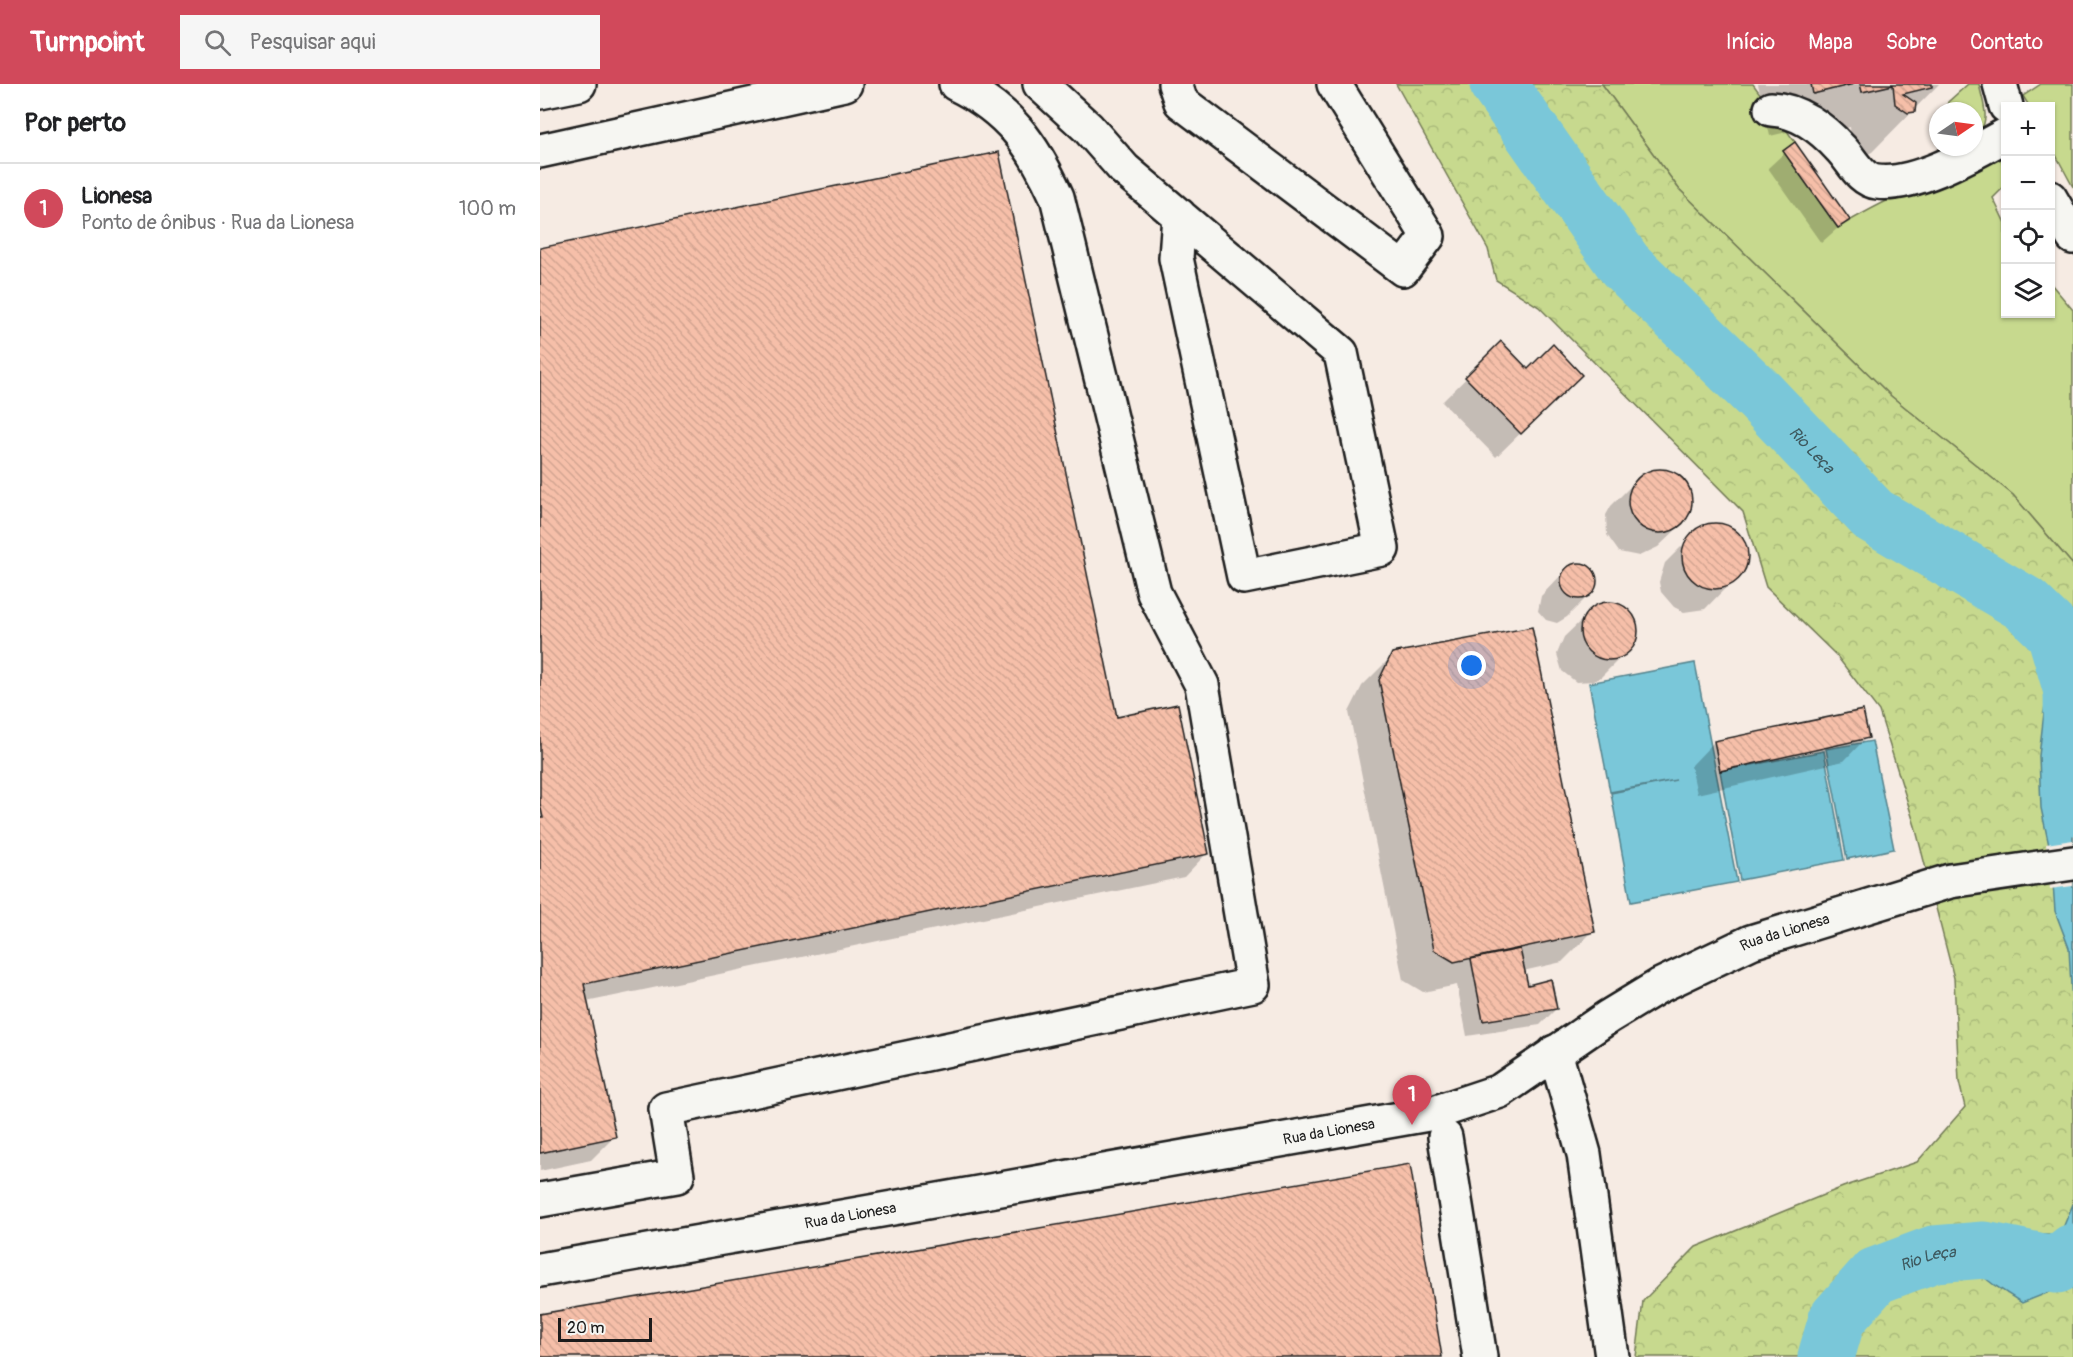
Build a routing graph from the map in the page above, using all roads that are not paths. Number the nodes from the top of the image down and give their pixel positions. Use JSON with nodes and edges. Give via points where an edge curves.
{"nodes":[{"id":1,"x":579,"y":84,"type":"edge"},
{"id":2,"x":845,"y":84,"type":"edge"},
{"id":3,"x":956,"y":84,"type":"edge"},
{"id":4,"x":1040,"y":84,"type":"edge"},
{"id":5,"x":1175,"y":84,"type":"edge"},
{"id":6,"x":1334,"y":84,"type":"edge"},
{"id":7,"x":2000,"y":84,"type":"edge"},
{"id":8,"x":540,"y":92,"type":"edge"},
{"id":9,"x":2005,"y":102,"type":"edge"},
{"id":10,"x":1771,"y":109,"type":"dead end"},
{"id":11,"x":2001,"y":138,"type":"edge"},
{"id":12,"x":540,"y":151,"type":"edge"},
{"id":13,"x":2055,"y":206,"type":"edge"},
{"id":14,"x":1179,"y":216,"type":"junction"},
{"id":15,"x":2073,"y":237,"type":"edge"},
{"id":16,"x":2073,"y":863,"type":"edge"},
{"id":17,"x":1555,"y":1052,"type":"junction"},
{"id":18,"x":1444,"y":1137,"type":"dead end"},
{"id":19,"x":540,"y":1200,"type":"edge"},
{"id":20,"x":540,"y":1270,"type":"edge"},
{"id":21,"x":1480,"y":1357,"type":"edge"},
{"id":22,"x":1612,"y":1357,"type":"edge"}],
"edges":[{"from":1,"to":8,"type":"street"},
{"from":2,"to":12,"type":"street"},
{"from":3,"to":19,"type":"street","via":[[980,96],[1030,143],[1057,197],[1154,593],[1202,685],[1253,986],[666,1109],[677,1176]]},
{"from":4,"to":14,"type":"street","via":[[1088,128],[1124,169]]},
{"from":5,"to":6,"type":"street","via":[[1181,102],[1403,269],[1428,236]]},
{"from":7,"to":9,"type":"street"},
{"from":10,"to":11,"type":"street","via":[[1793,113],[1817,127],[1842,149],[1862,175],[1876,182],[1896,181],[1942,168]]},
{"from":13,"to":15,"type":"street"},
{"from":14,"to":14,"type":"street","via":[[1341,353],[1382,549],[1244,577],[1176,258]]},
{"from":16,"to":17,"type":"street","name":"Rua da Lionesa","via":[[1950,881],[1751,942],[1659,986]]},
{"from":17,"to":20,"type":"street","name":"Rua da Lionesa","via":[[1500,1091],[1434,1113]]},
{"from":17,"to":22,"type":"street","via":[[1584,1154]]},
{"from":18,"to":21,"type":"street"}]}
